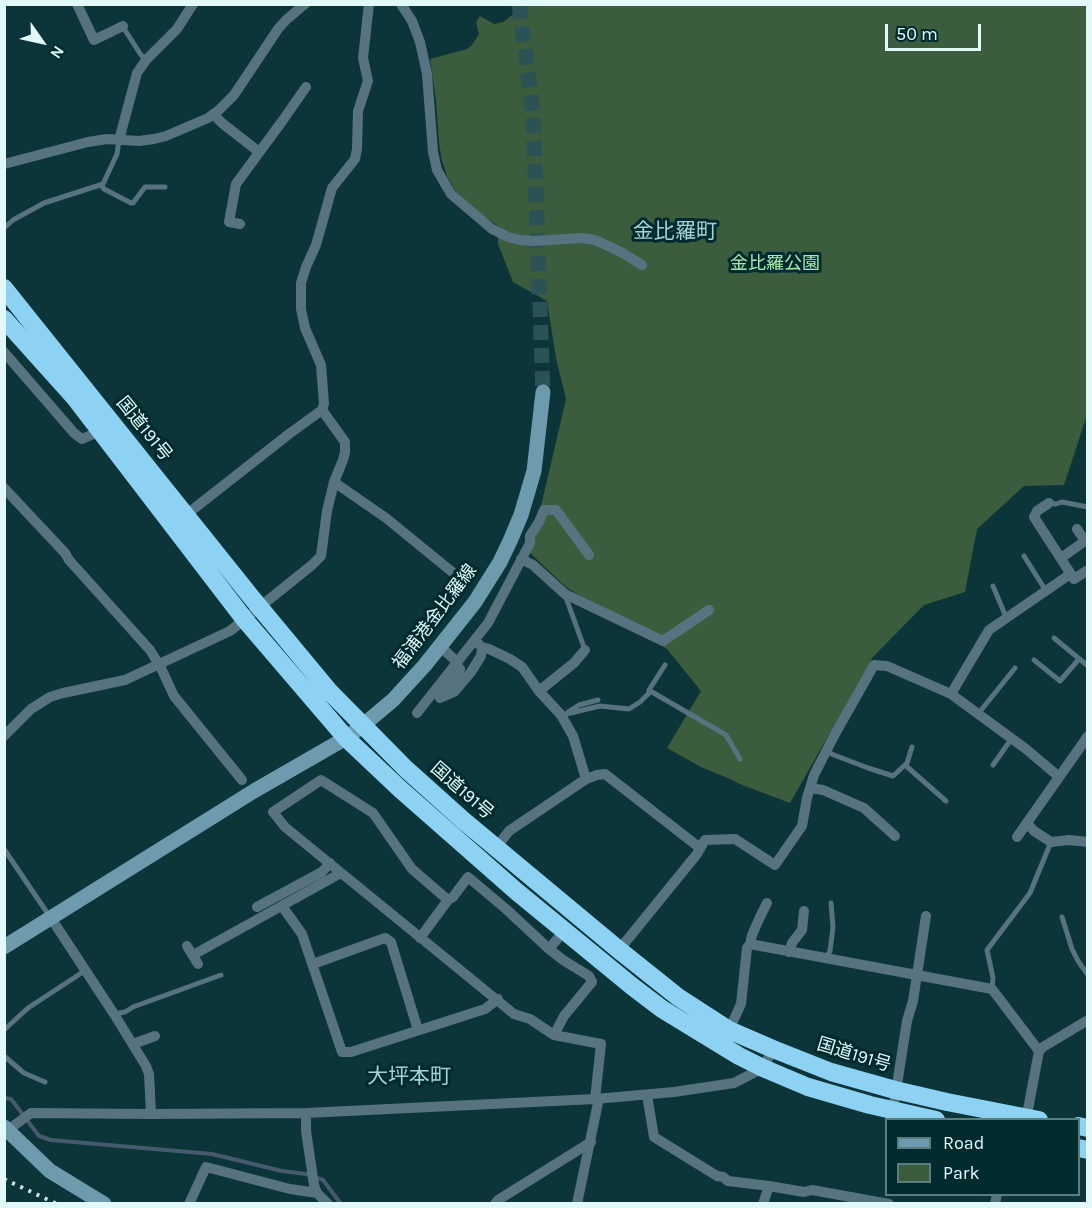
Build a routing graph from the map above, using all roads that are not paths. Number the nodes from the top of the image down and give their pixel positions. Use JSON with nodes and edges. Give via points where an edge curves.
{"nodes":[{"id":1,"x":77,"y":4,"type":"edge"},
{"id":2,"x":193,"y":4,"type":"edge"},
{"id":3,"x":305,"y":4,"type":"edge"},
{"id":4,"x":369,"y":4,"type":"edge"},
{"id":5,"x":401,"y":4,"type":"edge"},
{"id":6,"x":123,"y":26,"type":"joint"},
{"id":7,"x":146,"y":60,"type":"junction"},
{"id":8,"x":306,"y":87,"type":"dead end"},
{"id":9,"x":213,"y":114,"type":"junction"},
{"id":10,"x":119,"y":140,"type":"junction"},
{"id":11,"x":259,"y":152,"type":"junction"},
{"id":12,"x":4,"y":164,"type":"edge"},
{"id":13,"x":101,"y":185,"type":"junction"},
{"id":14,"x":165,"y":187,"type":"dead end"},
{"id":15,"x":240,"y":224,"type":"dead end"},
{"id":16,"x":4,"y":228,"type":"edge"},
{"id":17,"x":642,"y":265,"type":"dead end"},
{"id":18,"x":4,"y":288,"type":"edge"},
{"id":19,"x":4,"y":319,"type":"edge"},
{"id":20,"x":4,"y":352,"type":"edge"},
{"id":21,"x":543,"y":392,"type":"tunnel mouth"},
{"id":22,"x":322,"y":410,"type":"junction"},
{"id":23,"x":107,"y":428,"type":"junction"},
{"id":24,"x":334,"y":482,"type":"junction"},
{"id":25,"x":4,"y":488,"type":"edge"},
{"id":26,"x":1049,"y":503,"type":"joint"},
{"id":27,"x":1088,"y":507,"type":"edge"},
{"id":28,"x":179,"y":520,"type":"junction"},
{"id":29,"x":1077,"y":529,"type":"dead end"},
{"id":30,"x":589,"y":555,"type":"dead end"},
{"id":31,"x":1024,"y":556,"type":"dead end"},
{"id":32,"x":1061,"y":558,"type":"junction"},
{"id":33,"x":521,"y":559,"type":"junction"},
{"id":34,"x":1088,"y":570,"type":"edge"},
{"id":35,"x":1070,"y":573,"type":"junction"},
{"id":36,"x":462,"y":580,"type":"dead end"},
{"id":37,"x":993,"y":586,"type":"dead end"},
{"id":38,"x":1046,"y":591,"type":"junction"},
{"id":39,"x":565,"y":594,"type":"junction"},
{"id":40,"x":260,"y":608,"type":"junction"},
{"id":41,"x":709,"y":610,"type":"dead end"},
{"id":42,"x":1006,"y":617,"type":"junction"},
{"id":43,"x":245,"y":620,"type":"junction"},
{"id":44,"x":1054,"y":638,"type":"dead end"},
{"id":45,"x":478,"y":643,"type":"junction"},
{"id":46,"x":440,"y":646,"type":"junction"},
{"id":47,"x":585,"y":650,"type":"joint"},
{"id":48,"x":1079,"y":659,"type":"junction"},
{"id":49,"x":1034,"y":660,"type":"dead end"},
{"id":50,"x":456,"y":663,"type":"junction"},
{"id":51,"x":159,"y":665,"type":"junction"},
{"id":52,"x":665,"y":665,"type":"dead end"},
{"id":53,"x":1088,"y":666,"type":"edge"},
{"id":54,"x":1015,"y":668,"type":"dead end"},
{"id":55,"x":539,"y":691,"type":"junction"},
{"id":56,"x":649,"y":693,"type":"junction"},
{"id":57,"x":951,"y":694,"type":"junction"},
{"id":58,"x":440,"y":698,"type":"junction"},
{"id":59,"x":598,"y":700,"type":"dead end"},
{"id":60,"x":978,"y":714,"type":"junction"},
{"id":61,"x":561,"y":715,"type":"junction"},
{"id":62,"x":362,"y":726,"type":"junction"},
{"id":63,"x":1088,"y":735,"type":"edge"},
{"id":64,"x":4,"y":736,"type":"edge"},
{"id":65,"x":346,"y":738,"type":"junction"},
{"id":66,"x":1012,"y":738,"type":"junction"},
{"id":67,"x":912,"y":747,"type":"dead end"},
{"id":68,"x":1084,"y":748,"type":"edge"},
{"id":69,"x":826,"y":751,"type":"junction"},
{"id":70,"x":740,"y":759,"type":"dead end"},
{"id":71,"x":906,"y":765,"type":"junction"},
{"id":72,"x":993,"y":765,"type":"dead end"},
{"id":73,"x":1058,"y":777,"type":"junction"},
{"id":74,"x":586,"y":779,"type":"junction"},
{"id":75,"x":242,"y":780,"type":"dead end"},
{"id":76,"x":810,"y":788,"type":"junction"},
{"id":77,"x":946,"y":801,"type":"dead end"},
{"id":78,"x":1027,"y":822,"type":"junction"},
{"id":79,"x":895,"y":836,"type":"dead end"},
{"id":80,"x":1017,"y":837,"type":"dead end"},
{"id":81,"x":1051,"y":842,"type":"junction"},
{"id":82,"x":1088,"y":842,"type":"edge"},
{"id":83,"x":496,"y":848,"type":"junction"},
{"id":84,"x":700,"y":848,"type":"junction"},
{"id":85,"x":4,"y":849,"type":"edge"},
{"id":86,"x":330,"y":863,"type":"junction"},
{"id":87,"x":341,"y":873,"type":"junction"},
{"id":88,"x":448,"y":900,"type":"junction"},
{"id":89,"x":767,"y":903,"type":"dead end"},
{"id":90,"x":831,"y":903,"type":"dead end"},
{"id":91,"x":282,"y":906,"type":"junction"},
{"id":92,"x":257,"y":907,"type":"dead end"},
{"id":93,"x":804,"y":911,"type":"dead end"},
{"id":94,"x":926,"y":916,"type":"dead end"},
{"id":95,"x":1062,"y":917,"type":"dead end"},
{"id":96,"x":51,"y":918,"type":"junction"},
{"id":97,"x":564,"y":931,"type":"junction"},
{"id":98,"x":420,"y":938,"type":"junction"},
{"id":99,"x":750,"y":944,"type":"junction"},
{"id":100,"x":4,"y":947,"type":"edge"},
{"id":101,"x":549,"y":949,"type":"junction"},
{"id":102,"x":619,"y":950,"type":"junction"},
{"id":103,"x":789,"y":952,"type":"junction"},
{"id":104,"x":193,"y":955,"type":"dead end"},
{"id":105,"x":826,"y":959,"type":"junction"},
{"id":106,"x":314,"y":964,"type":"junction"},
{"id":107,"x":86,"y":970,"type":"junction"},
{"id":108,"x":917,"y":974,"type":"junction"},
{"id":109,"x":221,"y":975,"type":"dead end"},
{"id":110,"x":1088,"y":975,"type":"edge"},
{"id":111,"x":992,"y":989,"type":"junction"},
{"id":112,"x":498,"y":999,"type":"junction"},
{"id":113,"x":114,"y":1014,"type":"junction"},
{"id":114,"x":1088,"y":1020,"type":"edge"},
{"id":115,"x":4,"y":1030,"type":"edge"},
{"id":116,"x":418,"y":1030,"type":"junction"},
{"id":117,"x":729,"y":1030,"type":"junction"},
{"id":118,"x":554,"y":1035,"type":"junction"},
{"id":119,"x":155,"y":1036,"type":"dead end"},
{"id":120,"x":133,"y":1044,"type":"junction"},
{"id":121,"x":773,"y":1049,"type":"junction"},
{"id":122,"x":1039,"y":1051,"type":"junction"},
{"id":123,"x":4,"y":1056,"type":"edge"},
{"id":124,"x":763,"y":1068,"type":"junction"},
{"id":125,"x":45,"y":1082,"type":"dead end"},
{"id":126,"x":895,"y":1090,"type":"junction"},
{"id":127,"x":647,"y":1095,"type":"junction"},
{"id":128,"x":597,"y":1098,"type":"junction"},
{"id":129,"x":893,"y":1110,"type":"junction"},
{"id":130,"x":306,"y":1113,"type":"junction"},
{"id":131,"x":151,"y":1114,"type":"junction"},
{"id":132,"x":931,"y":1118,"type":"edge"},
{"id":133,"x":1026,"y":1118,"type":"edge"},
{"id":134,"x":1031,"y":1118,"type":"edge"},
{"id":135,"x":10,"y":1127,"type":"edge"},
{"id":136,"x":591,"y":1142,"type":"junction"},
{"id":137,"x":769,"y":1186,"type":"junction"},
{"id":138,"x":316,"y":1189,"type":"junction"},
{"id":139,"x":104,"y":1203,"type":"edge"},
{"id":140,"x":189,"y":1203,"type":"edge"},
{"id":141,"x":328,"y":1203,"type":"edge"},
{"id":142,"x":495,"y":1203,"type":"edge"},
{"id":143,"x":577,"y":1203,"type":"edge"},
{"id":144,"x":763,"y":1203,"type":"edge"},
{"id":145,"x":889,"y":1203,"type":"edge"}],
"edges":[{"from":1,"to":6,"type":"street","via":[[94,40]]},
{"from":2,"to":7,"type":"street","via":[[177,29]]},
{"from":3,"to":9,"type":"street","via":[[278,29],[234,95]]},
{"from":4,"to":22,"type":"street","via":[[363,58],[368,81],[358,111],[355,159],[332,188],[301,284],[304,328],[321,365]]},
{"from":5,"to":17,"type":"street","via":[[420,42],[427,74],[433,152],[437,170],[451,194],[492,229],[508,237],[534,241],[595,240]]},
{"from":6,"to":7,"type":"lane"},
{"from":7,"to":10,"type":"street","via":[[137,73]]},
{"from":8,"to":11,"type":"street"},
{"from":9,"to":10,"type":"street","via":[[166,136]]},
{"from":9,"to":11,"type":"street"},
{"from":10,"to":12,"type":"street","via":[[81,143]]},
{"from":10,"to":13,"type":"lane","via":[[117,154]]},
{"from":11,"to":15,"type":"street","via":[[236,184],[229,222]]},
{"from":13,"to":14,"type":"lane","via":[[130,203],[145,187]]},
{"from":13,"to":16,"type":"lane","via":[[44,203]]},
{"from":18,"to":23,"type":"highway","name":"国道191号"},
{"from":19,"to":23,"type":"highway","name":"国道191号"},
{"from":20,"to":23,"type":"street","via":[[82,439]]},
{"from":21,"to":46,"type":"street","name":"福浦港金比羅線","via":[[534,471],[521,515],[500,562]]},
{"from":22,"to":24,"type":"street","via":[[345,442],[344,460]]},
{"from":22,"to":28,"type":"street"},
{"from":23,"to":28,"type":"highway","name":"国道191号"},
{"from":24,"to":36,"type":"street","via":[[386,518]]},
{"from":24,"to":40,"type":"street","via":[[321,556]]},
{"from":25,"to":51,"type":"street","via":[[150,650]]},
{"from":26,"to":27,"type":"lane"},
{"from":26,"to":32,"type":"street","via":[[1034,517]]},
{"from":28,"to":40,"type":"highway","name":"国道191号"},
{"from":28,"to":43,"type":"highway","name":"国道191号"},
{"from":29,"to":32,"type":"street","via":[[1085,541]]},
{"from":30,"to":33,"type":"street","via":[[556,510],[544,510]]},
{"from":31,"to":38,"type":"lane"},
{"from":32,"to":35,"type":"street"},
{"from":33,"to":39,"type":"street"},
{"from":33,"to":45,"type":"street"},
{"from":34,"to":35,"type":"street","via":[[1074,579]]},
{"from":35,"to":38,"type":"street"},
{"from":37,"to":42,"type":"lane"},
{"from":38,"to":42,"type":"street"},
{"from":39,"to":41,"type":"street","via":[[663,641]]},
{"from":39,"to":47,"type":"lane"},
{"from":40,"to":43,"type":"street"},
{"from":40,"to":62,"type":"highway","name":"国道191号"},
{"from":42,"to":57,"type":"street","via":[[988,630]]},
{"from":43,"to":51,"type":"street"},
{"from":43,"to":65,"type":"highway","name":"国道191号"},
{"from":44,"to":48,"type":"lane"},
{"from":45,"to":50,"type":"street"},
{"from":45,"to":55,"type":"street","via":[[522,667]]},
{"from":45,"to":58,"type":"street","via":[[481,656],[471,672],[454,692]]},
{"from":46,"to":50,"type":"street"},
{"from":46,"to":62,"type":"street","name":"福浦港金比羅線","via":[[393,700]]},
{"from":47,"to":55,"type":"street"},
{"from":48,"to":49,"type":"lane","via":[[1060,681]]},
{"from":48,"to":53,"type":"lane"},
{"from":50,"to":58,"type":"street","via":[[458,674]]},
{"from":50,"to":58,"type":"street","via":[[419,711]]},
{"from":51,"to":64,"type":"street","via":[[124,680],[50,697],[31,709]]},
{"from":51,"to":75,"type":"street","via":[[174,696]]},
{"from":52,"to":56,"type":"lane"},
{"from":54,"to":60,"type":"lane"},
{"from":55,"to":61,"type":"street"},
{"from":56,"to":61,"type":"lane","via":[[629,709],[600,706]]},
{"from":56,"to":70,"type":"lane","via":[[726,735]]},
{"from":57,"to":60,"type":"street"},
{"from":57,"to":69,"type":"street","via":[[887,666],[874,665]]},
{"from":59,"to":61,"type":"lane"},
{"from":60,"to":66,"type":"street"},
{"from":61,"to":74,"type":"street","via":[[573,736]]},
{"from":62,"to":65,"type":"street","name":"福浦港金比羅線"},
{"from":62,"to":83,"type":"highway","name":"国道191号"},
{"from":63,"to":68,"type":"street"},
{"from":65,"to":96,"type":"street","name":"福浦港金比羅線"},
{"from":65,"to":97,"type":"highway","name":"国道191号"},
{"from":66,"to":72,"type":"lane"},
{"from":66,"to":73,"type":"street"},
{"from":67,"to":71,"type":"lane"},
{"from":68,"to":73,"type":"street"},
{"from":69,"to":71,"type":"lane","via":[[893,776]]},
{"from":69,"to":76,"type":"street"},
{"from":71,"to":77,"type":"lane"},
{"from":73,"to":78,"type":"street"},
{"from":74,"to":83,"type":"street","via":[[509,831]]},
{"from":74,"to":84,"type":"street","via":[[605,774]]},
{"from":76,"to":79,"type":"street","via":[[864,808]]},
{"from":76,"to":84,"type":"street","via":[[802,826],[775,865],[735,839],[705,840]]},
{"from":78,"to":80,"type":"street"},
{"from":78,"to":81,"type":"street"},
{"from":81,"to":82,"type":"street"},
{"from":81,"to":111,"type":"lane","via":[[1030,892],[987,950]]},
{"from":83,"to":102,"type":"highway","name":"国道191号"},
{"from":84,"to":102,"type":"street"},
{"from":85,"to":96,"type":"lane"},
{"from":86,"to":87,"type":"street"},
{"from":86,"to":88,"type":"street","via":[[285,827],[273,812],[321,780],[373,813],[406,862]]},
{"from":86,"to":92,"type":"street","via":[[322,872]]},
{"from":87,"to":91,"type":"street"},
{"from":87,"to":98,"type":"street"},
{"from":88,"to":98,"type":"street"},
{"from":88,"to":101,"type":"street","via":[[468,878]]},
{"from":89,"to":99,"type":"street"},
{"from":90,"to":105,"type":"lane","via":[[833,927]]},
{"from":91,"to":104,"type":"street"},
{"from":91,"to":106,"type":"street","via":[[302,934]]},
{"from":93,"to":103,"type":"street","via":[[802,930]]},
{"from":94,"to":108,"type":"street"},
{"from":95,"to":110,"type":"lane","via":[[1076,957]]},
{"from":96,"to":100,"type":"street","name":"福浦港金比羅線"},
{"from":96,"to":107,"type":"street"},
{"from":97,"to":101,"type":"street"},
{"from":97,"to":124,"type":"highway","name":"国道191号","via":[[662,1009]]},
{"from":98,"to":112,"type":"street"},
{"from":99,"to":103,"type":"street"},
{"from":99,"to":117,"type":"street","via":[[741,1004]]},
{"from":101,"to":118,"type":"street","via":[[592,982]]},
{"from":102,"to":117,"type":"highway","name":"国道191号","via":[[678,997]]},
{"from":103,"to":105,"type":"street"},
{"from":105,"to":108,"type":"street"},
{"from":106,"to":116,"type":"street","via":[[342,1052]]},
{"from":106,"to":116,"type":"street","via":[[385,938],[392,942]]},
{"from":107,"to":113,"type":"street"},
{"from":107,"to":115,"type":"lane","via":[[28,1008]]},
{"from":108,"to":111,"type":"street"},
{"from":108,"to":126,"type":"street"},
{"from":109,"to":113,"type":"lane"},
{"from":111,"to":122,"type":"street"},
{"from":112,"to":116,"type":"street","via":[[485,1009]]},
{"from":112,"to":118,"type":"street","via":[[514,1014],[530,1019]]},
{"from":113,"to":120,"type":"street"},
{"from":114,"to":122,"type":"street"},
{"from":117,"to":121,"type":"highway","name":"国道191号"},
{"from":118,"to":128,"type":"street","via":[[601,1044]]},
{"from":119,"to":120,"type":"street"},
{"from":120,"to":131,"type":"street","via":[[149,1074]]},
{"from":121,"to":124,"type":"street"},
{"from":121,"to":126,"type":"highway","name":"国道191号","via":[[831,1072]]},
{"from":122,"to":134,"type":"street"},
{"from":123,"to":125,"type":"lane","via":[[24,1073]]},
{"from":124,"to":127,"type":"street","via":[[734,1083]]},
{"from":124,"to":129,"type":"highway","name":"国道191号","via":[[808,1087]]},
{"from":126,"to":129,"type":"street"},
{"from":126,"to":133,"type":"highway","name":"国道191号"},
{"from":127,"to":128,"type":"street"},
{"from":127,"to":137,"type":"street","via":[[654,1137],[728,1181]]},
{"from":128,"to":130,"type":"street"},
{"from":128,"to":136,"type":"street"},
{"from":129,"to":132,"type":"highway","name":"国道191号"},
{"from":130,"to":131,"type":"street"},
{"from":130,"to":138,"type":"street"},
{"from":131,"to":135,"type":"street","via":[[31,1113]]},
{"from":135,"to":139,"type":"street","via":[[50,1171]]},
{"from":136,"to":142,"type":"street"},
{"from":136,"to":143,"type":"street"},
{"from":137,"to":144,"type":"street"},
{"from":137,"to":145,"type":"street"},
{"from":138,"to":140,"type":"street","via":[[290,1189],[206,1167]]},
{"from":138,"to":141,"type":"street"}]}
